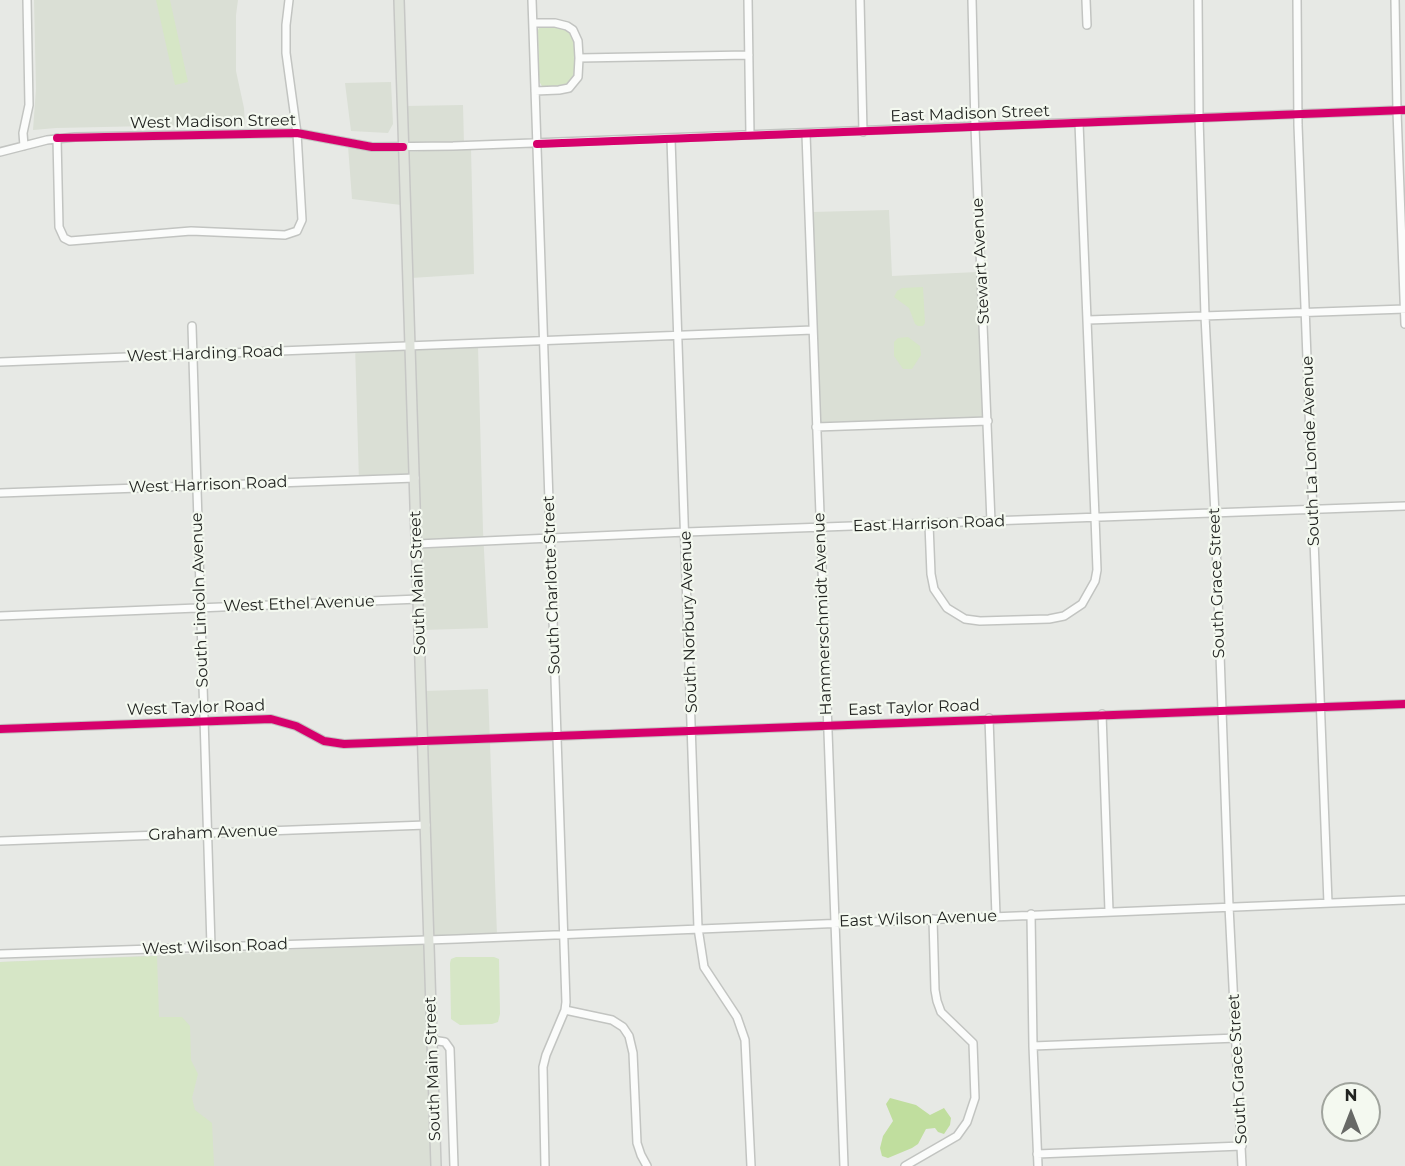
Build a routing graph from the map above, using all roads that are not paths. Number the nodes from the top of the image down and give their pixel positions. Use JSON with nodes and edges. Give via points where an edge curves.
{"nodes":[{"id":1,"x":27,"y":0,"type":"edge"},
{"id":2,"x":289,"y":0,"type":"edge"},
{"id":3,"x":399,"y":0,"type":"edge"},
{"id":4,"x":532,"y":0,"type":"edge"},
{"id":5,"x":748,"y":0,"type":"edge"},
{"id":6,"x":860,"y":0,"type":"edge"},
{"id":7,"x":972,"y":0,"type":"edge"},
{"id":8,"x":1086,"y":0,"type":"edge"},
{"id":9,"x":1198,"y":0,"type":"edge"},
{"id":10,"x":1297,"y":0,"type":"edge"},
{"id":11,"x":1395,"y":0,"type":"edge"},
{"id":12,"x":533,"y":23,"type":"junction"},
{"id":13,"x":1087,"y":25,"type":"dead end"},
{"id":14,"x":749,"y":55,"type":"junction"},
{"id":15,"x":579,"y":58,"type":"junction"},
{"id":16,"x":535,"y":91,"type":"junction"},
{"id":17,"x":1401,"y":110,"type":"edge"},
{"id":18,"x":1298,"y":114,"type":"junction"},
{"id":19,"x":1198,"y":117,"type":"junction"},
{"id":20,"x":1079,"y":123,"type":"junction"},
{"id":21,"x":975,"y":127,"type":"junction"},
{"id":22,"x":863,"y":132,"type":"junction"},
{"id":23,"x":297,"y":133,"type":"junction"},
{"id":24,"x":806,"y":134,"type":"junction"},
{"id":25,"x":750,"y":135,"type":"junction"},
{"id":26,"x":57,"y":138,"type":"junction"},
{"id":27,"x":671,"y":139,"type":"junction"},
{"id":28,"x":537,"y":144,"type":"junction"},
{"id":29,"x":24,"y":146,"type":"junction"},
{"id":30,"x":403,"y":147,"type":"junction"},
{"id":31,"x":0,"y":152,"type":"edge"},
{"id":32,"x":1405,"y":309,"type":"edge"},
{"id":33,"x":1306,"y":312,"type":"junction"},
{"id":34,"x":1204,"y":316,"type":"junction"},
{"id":35,"x":1088,"y":320,"type":"junction"},
{"id":36,"x":1405,"y":324,"type":"edge"},
{"id":37,"x":192,"y":326,"type":"dead end"},
{"id":38,"x":813,"y":330,"type":"junction"},
{"id":39,"x":679,"y":335,"type":"junction"},
{"id":40,"x":543,"y":340,"type":"junction"},
{"id":41,"x":411,"y":346,"type":"junction"},
{"id":42,"x":192,"y":355,"type":"junction"},
{"id":43,"x":0,"y":362,"type":"edge"},
{"id":44,"x":988,"y":421,"type":"junction"},
{"id":45,"x":816,"y":428,"type":"junction"},
{"id":46,"x":415,"y":478,"type":"junction"},
{"id":47,"x":196,"y":486,"type":"junction"},
{"id":48,"x":0,"y":493,"type":"edge"},
{"id":49,"x":1405,"y":506,"type":"edge"},
{"id":50,"x":1313,"y":510,"type":"junction"},
{"id":51,"x":1215,"y":514,"type":"junction"},
{"id":52,"x":1095,"y":517,"type":"junction"},
{"id":53,"x":991,"y":522,"type":"junction"},
{"id":54,"x":929,"y":524,"type":"junction"},
{"id":55,"x":820,"y":528,"type":"junction"},
{"id":56,"x":686,"y":532,"type":"junction"},
{"id":57,"x":551,"y":538,"type":"junction"},
{"id":58,"x":417,"y":544,"type":"junction"},
{"id":59,"x":419,"y":599,"type":"junction"},
{"id":60,"x":200,"y":608,"type":"junction"},
{"id":61,"x":0,"y":616,"type":"edge"},
{"id":62,"x":1405,"y":704,"type":"edge"},
{"id":63,"x":1321,"y":707,"type":"junction"},
{"id":64,"x":1222,"y":711,"type":"junction"},
{"id":65,"x":1102,"y":714,"type":"junction"},
{"id":66,"x":989,"y":718,"type":"junction"},
{"id":67,"x":204,"y":721,"type":"junction"},
{"id":68,"x":827,"y":724,"type":"junction"},
{"id":69,"x":0,"y":729,"type":"edge"},
{"id":70,"x":692,"y":730,"type":"junction"},
{"id":71,"x":557,"y":736,"type":"junction"},
{"id":72,"x":423,"y":740,"type":"junction"},
{"id":73,"x":426,"y":825,"type":"junction"},
{"id":74,"x":207,"y":834,"type":"junction"},
{"id":75,"x":0,"y":841,"type":"edge"},
{"id":76,"x":1405,"y":900,"type":"edge"},
{"id":77,"x":1328,"y":903,"type":"junction"},
{"id":78,"x":1229,"y":906,"type":"junction"},
{"id":79,"x":1109,"y":911,"type":"junction"},
{"id":80,"x":1031,"y":914,"type":"junction"},
{"id":81,"x":996,"y":916,"type":"junction"},
{"id":82,"x":933,"y":919,"type":"junction"},
{"id":83,"x":834,"y":923,"type":"junction"},
{"id":84,"x":698,"y":928,"type":"junction"},
{"id":85,"x":564,"y":933,"type":"junction"},
{"id":86,"x":430,"y":939,"type":"junction"},
{"id":87,"x":211,"y":946,"type":"junction"},
{"id":88,"x":0,"y":954,"type":"edge"},
{"id":89,"x":565,"y":1010,"type":"junction"},
{"id":90,"x":1237,"y":1038,"type":"junction"},
{"id":91,"x":432,"y":1040,"type":"junction"},
{"id":92,"x":1033,"y":1046,"type":"junction"},
{"id":93,"x":1242,"y":1146,"type":"junction"},
{"id":94,"x":1037,"y":1154,"type":"junction"},
{"id":95,"x":436,"y":1166,"type":"edge"},
{"id":96,"x":454,"y":1166,"type":"edge"},
{"id":97,"x":545,"y":1166,"type":"edge"},
{"id":98,"x":647,"y":1166,"type":"edge"},
{"id":99,"x":751,"y":1166,"type":"edge"},
{"id":100,"x":844,"y":1166,"type":"edge"},
{"id":101,"x":905,"y":1166,"type":"edge"},
{"id":102,"x":1038,"y":1166,"type":"edge"},
{"id":103,"x":1242,"y":1166,"type":"edge"}],
"edges":[{"from":1,"to":29,"type":"street","via":[[29,105]]},
{"from":2,"to":23,"type":"street","via":[[286,53]]},
{"from":3,"to":30,"type":"main road","name":"South Main Street"},
{"from":4,"to":12,"type":"street","name":"South Charlotte Street"},
{"from":5,"to":14,"type":"street"},
{"from":6,"to":22,"type":"street"},
{"from":7,"to":21,"type":"street","name":"Stewart Avenue"},
{"from":8,"to":13,"type":"street"},
{"from":9,"to":19,"type":"street","name":"South Grace Street"},
{"from":10,"to":18,"type":"street","name":"South La Londe Avenue"},
{"from":11,"to":17,"type":"street"},
{"from":12,"to":15,"type":"street","via":[[555,23],[573,30]]},
{"from":12,"to":16,"type":"street","name":"South Charlotte Street"},
{"from":14,"to":15,"type":"street"},
{"from":14,"to":25,"type":"street"},
{"from":15,"to":16,"type":"street","via":[[578,77],[569,88]]},
{"from":16,"to":28,"type":"street","name":"South Charlotte Street"},
{"from":17,"to":18,"type":"street","name":"East Madison Street"},
{"from":17,"to":32,"type":"street"},
{"from":18,"to":19,"type":"street","name":"East Madison Street"},
{"from":18,"to":33,"type":"street","name":"South La Londe Avenue"},
{"from":19,"to":20,"type":"street","name":"East Madison Street"},
{"from":19,"to":34,"type":"street","name":"South Grace Street"},
{"from":20,"to":21,"type":"street","name":"East Madison Street"},
{"from":20,"to":35,"type":"street"},
{"from":21,"to":22,"type":"street","name":"East Madison Street"},
{"from":21,"to":44,"type":"street","name":"Stewart Avenue"},
{"from":22,"to":24,"type":"street","name":"East Madison Street"},
{"from":23,"to":26,"type":"street","name":"West Madison Street"},
{"from":23,"to":26,"type":"street","via":[[302,220],[297,231],[285,235],[161,233],[73,242],[59,227]]},
{"from":23,"to":30,"type":"street","name":"West Madison Street","via":[[372,147]]},
{"from":24,"to":25,"type":"street","name":"East Madison Street"},
{"from":24,"to":38,"type":"street","name":"Hammerschmidt Avenue"},
{"from":25,"to":27,"type":"street","name":"East Madison Street"},
{"from":26,"to":29,"type":"street","name":"West Madison Street"},
{"from":27,"to":28,"type":"street","name":"East Madison Street"},
{"from":27,"to":39,"type":"street","name":"South Norbury Avenue"},
{"from":28,"to":30,"type":"street","name":"East Madison Street"},
{"from":28,"to":40,"type":"street","name":"South Charlotte Street"},
{"from":29,"to":31,"type":"street"},
{"from":30,"to":41,"type":"main road","name":"South Main Street"},
{"from":32,"to":33,"type":"street"},
{"from":32,"to":36,"type":"street"},
{"from":33,"to":34,"type":"street"},
{"from":33,"to":50,"type":"street","name":"South La Londe Avenue"},
{"from":34,"to":35,"type":"street"},
{"from":34,"to":51,"type":"street","name":"South Grace Street"},
{"from":35,"to":52,"type":"street"},
{"from":37,"to":42,"type":"street","name":"South Lincoln Avenue"},
{"from":38,"to":39,"type":"street","name":"West Harding Road"},
{"from":38,"to":45,"type":"street","name":"Hammerschmidt Avenue"},
{"from":39,"to":40,"type":"street","name":"West Harding Road"},
{"from":39,"to":56,"type":"street","name":"South Norbury Avenue"},
{"from":40,"to":41,"type":"street","name":"West Harding Road"},
{"from":40,"to":57,"type":"street","name":"South Charlotte Street"},
{"from":41,"to":42,"type":"street","name":"West Harding Road"},
{"from":41,"to":46,"type":"main road","name":"South Main Street"},
{"from":42,"to":43,"type":"street","name":"West Harding Road"},
{"from":42,"to":47,"type":"street","name":"South Lincoln Avenue"},
{"from":44,"to":45,"type":"street"},
{"from":44,"to":53,"type":"street","name":"Stewart Avenue"},
{"from":45,"to":55,"type":"street","name":"Hammerschmidt Avenue"},
{"from":46,"to":47,"type":"street","name":"West Harrison Road"},
{"from":46,"to":58,"type":"main road","name":"South Main Street"},
{"from":47,"to":48,"type":"street","name":"West Harrison Road"},
{"from":47,"to":60,"type":"street","name":"South Lincoln Avenue"},
{"from":49,"to":50,"type":"street","name":"East Harrison Road"},
{"from":50,"to":51,"type":"street","name":"East Harrison Road"},
{"from":50,"to":63,"type":"street","name":"South La Londe Avenue"},
{"from":51,"to":52,"type":"street","name":"East Harrison Road"},
{"from":51,"to":64,"type":"street","name":"South Grace Street"},
{"from":52,"to":53,"type":"street","name":"East Harrison Road"},
{"from":52,"to":54,"type":"street","via":[[1097,570],[1092,590],[1072,612],[1049,619],[980,621],[959,616],[947,608],[932,582]]},
{"from":53,"to":54,"type":"street","name":"East Harrison Road"},
{"from":54,"to":55,"type":"street","name":"East Harrison Road"},
{"from":55,"to":56,"type":"street","name":"East Harrison Road"},
{"from":55,"to":68,"type":"street","name":"Hammerschmidt Avenue"},
{"from":56,"to":57,"type":"street","name":"East Harrison Road"},
{"from":56,"to":70,"type":"street","name":"South Norbury Avenue"},
{"from":57,"to":58,"type":"street","name":"East Harrison Road"},
{"from":57,"to":71,"type":"street","name":"South Charlotte Street"},
{"from":58,"to":59,"type":"main road","name":"South Main Street"},
{"from":59,"to":60,"type":"street","name":"West Ethel Avenue"},
{"from":59,"to":72,"type":"main road","name":"South Main Street"},
{"from":60,"to":61,"type":"street","name":"West Ethel Avenue"},
{"from":60,"to":67,"type":"street","name":"South Lincoln Avenue"},
{"from":62,"to":63,"type":"street","name":"East Taylor Road"},
{"from":63,"to":64,"type":"street","name":"East Taylor Road"},
{"from":63,"to":77,"type":"street","name":"South La Londe Avenue"},
{"from":64,"to":65,"type":"street","name":"East Taylor Road"},
{"from":64,"to":78,"type":"street","name":"South Grace Street"},
{"from":65,"to":66,"type":"street","name":"East Taylor Road"},
{"from":65,"to":79,"type":"street"},
{"from":66,"to":68,"type":"street","name":"East Taylor Road"},
{"from":66,"to":81,"type":"street"},
{"from":67,"to":69,"type":"street","name":"West Taylor Road"},
{"from":67,"to":72,"type":"street","name":"West Taylor Road","via":[[271,719],[338,744]]},
{"from":67,"to":74,"type":"street","name":"South Lincoln Avenue"},
{"from":68,"to":70,"type":"street","name":"East Taylor Road"},
{"from":68,"to":83,"type":"street","name":"Hammerschmidt Avenue"},
{"from":70,"to":71,"type":"street","name":"East Taylor Road"},
{"from":70,"to":84,"type":"street","name":"South Norbury Avenue"},
{"from":71,"to":72,"type":"street","name":"East Taylor Road"},
{"from":71,"to":85,"type":"street","name":"South Charlotte Street"},
{"from":72,"to":73,"type":"main road","name":"South Main Street"},
{"from":73,"to":74,"type":"street","name":"Graham Avenue"},
{"from":73,"to":86,"type":"main road","name":"South Main Street"},
{"from":74,"to":75,"type":"street","name":"Graham Avenue"},
{"from":74,"to":87,"type":"street","name":"South Lincoln Avenue"},
{"from":76,"to":77,"type":"street","name":"East Wilson Avenue"},
{"from":77,"to":78,"type":"street","name":"East Wilson Avenue"},
{"from":78,"to":79,"type":"street","name":"East Wilson Avenue"},
{"from":78,"to":90,"type":"street","name":"South Grace Street"},
{"from":79,"to":80,"type":"street","name":"East Wilson Avenue"},
{"from":80,"to":81,"type":"street","name":"East Wilson Avenue"},
{"from":80,"to":92,"type":"street"},
{"from":81,"to":82,"type":"street","name":"East Wilson Avenue"},
{"from":82,"to":83,"type":"street","name":"East Wilson Avenue"},
{"from":82,"to":101,"type":"street","via":[[937,1001],[941,1012],[973,1043],[975,1098],[967,1122],[957,1136]]},
{"from":83,"to":84,"type":"street","name":"East Wilson Avenue"},
{"from":83,"to":100,"type":"street","name":"Hammerschmidt Avenue"},
{"from":84,"to":85,"type":"street","name":"East Wilson Avenue"},
{"from":84,"to":99,"type":"street","name":"South Norbury Avenue","via":[[704,967],[737,1017],[745,1040]]},
{"from":85,"to":86,"type":"street","name":"East Wilson Avenue"},
{"from":85,"to":89,"type":"street","name":"South Charlotte Street"},
{"from":86,"to":87,"type":"street","name":"West Wilson Road"},
{"from":86,"to":91,"type":"main road","name":"South Main Street"},
{"from":87,"to":88,"type":"street","name":"West Wilson Road"},
{"from":89,"to":97,"type":"street","name":"South Charlotte Street","via":[[543,1067]]},
{"from":89,"to":98,"type":"street","via":[[612,1020],[629,1036],[637,1143]]},
{"from":90,"to":92,"type":"street"},
{"from":90,"to":93,"type":"street","name":"South Grace Street"},
{"from":91,"to":95,"type":"main road","name":"South Main Street"},
{"from":91,"to":96,"type":"street","via":[[445,1042],[450,1049]]},
{"from":92,"to":94,"type":"street"},
{"from":93,"to":94,"type":"street"},
{"from":93,"to":103,"type":"street","name":"South Grace Street"},
{"from":94,"to":102,"type":"street"}]}
